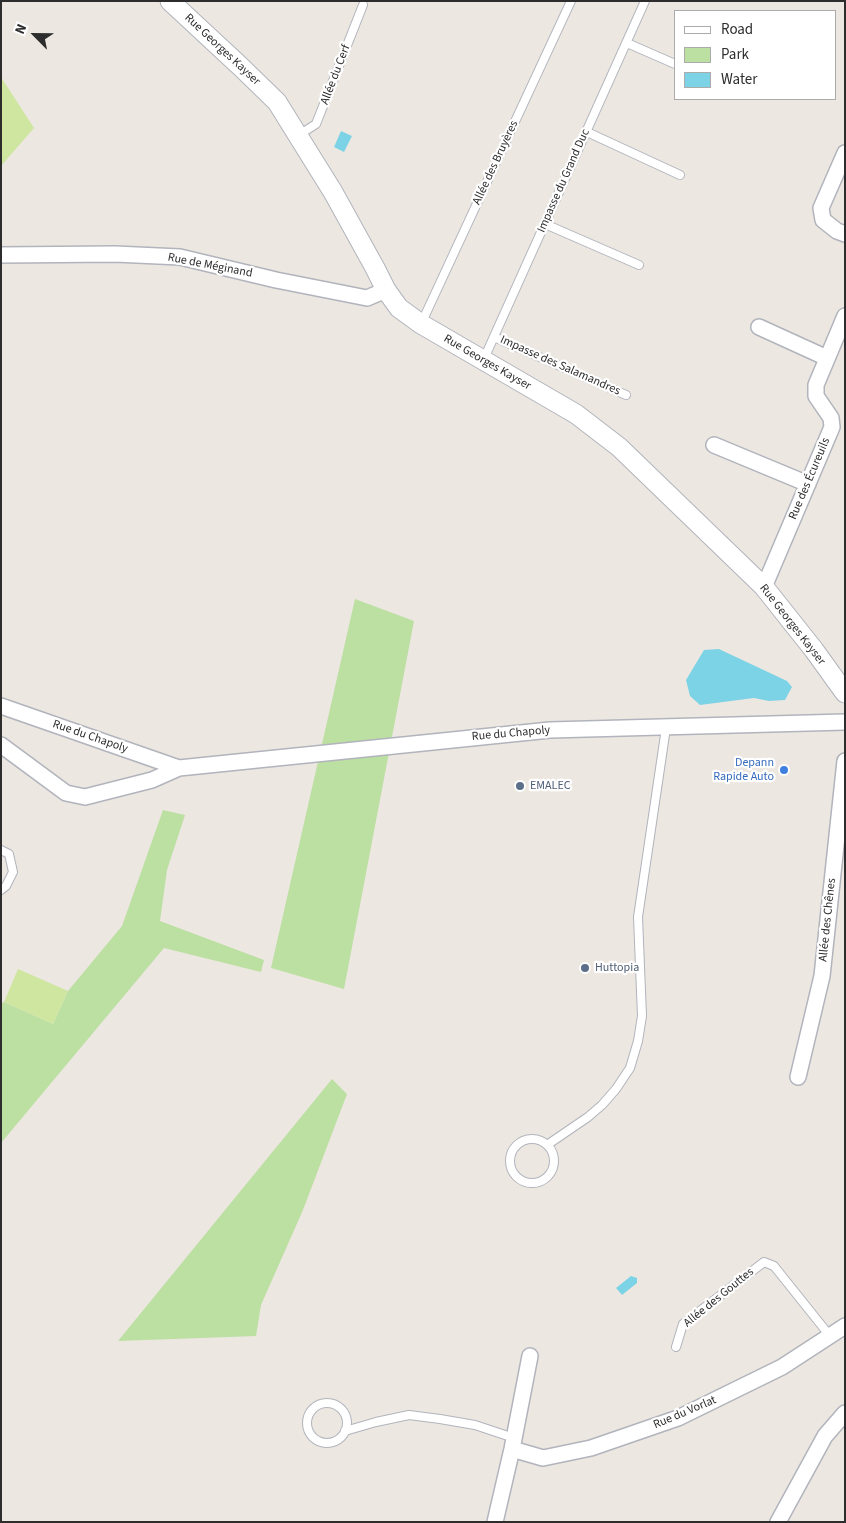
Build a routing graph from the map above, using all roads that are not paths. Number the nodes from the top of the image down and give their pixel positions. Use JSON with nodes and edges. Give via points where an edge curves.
{"nodes":[{"id":1,"x":170,"y":1,"type":"edge"},
{"id":2,"x":571,"y":1,"type":"edge"},
{"id":3,"x":645,"y":1,"type":"edge"},
{"id":4,"x":362,"y":5,"type":"dead end"},
{"id":5,"x":627,"y":43,"type":"junction"},
{"id":6,"x":674,"y":64,"type":"edge"},
{"id":7,"x":586,"y":132,"type":"junction"},
{"id":8,"x":298,"y":136,"type":"junction"},
{"id":9,"x":845,"y":153,"type":"edge"},
{"id":10,"x":680,"y":175,"type":"dead end"},
{"id":11,"x":545,"y":224,"type":"junction"},
{"id":12,"x":845,"y":234,"type":"edge"},
{"id":13,"x":1,"y":255,"type":"edge"},
{"id":14,"x":639,"y":264,"type":"dead end"},
{"id":15,"x":386,"y":290,"type":"junction"},
{"id":16,"x":845,"y":316,"type":"edge"},
{"id":17,"x":421,"y":324,"type":"junction"},
{"id":18,"x":759,"y":327,"type":"dead end"},
{"id":19,"x":494,"y":337,"type":"junction"},
{"id":20,"x":827,"y":358,"type":"junction"},
{"id":21,"x":484,"y":361,"type":"junction"},
{"id":22,"x":626,"y":395,"type":"dead end"},
{"id":23,"x":714,"y":444,"type":"dead end"},
{"id":24,"x":808,"y":484,"type":"junction"},
{"id":25,"x":764,"y":587,"type":"junction"},
{"id":26,"x":845,"y":693,"type":"edge"},
{"id":27,"x":1,"y":706,"type":"edge"},
{"id":28,"x":845,"y":722,"type":"edge"},
{"id":29,"x":666,"y":728,"type":"junction"},
{"id":30,"x":1,"y":745,"type":"edge"},
{"id":31,"x":845,"y":761,"type":"edge"},
{"id":32,"x":179,"y":768,"type":"junction"},
{"id":33,"x":1,"y":850,"type":"edge"},
{"id":34,"x":1,"y":890,"type":"edge"},
{"id":35,"x":798,"y":1077,"type":"dead end"},
{"id":36,"x":547,"y":1145,"type":"junction"},
{"id":37,"x":845,"y":1326,"type":"edge"},
{"id":38,"x":830,"y":1336,"type":"junction"},
{"id":39,"x":676,"y":1346,"type":"dead end"},
{"id":40,"x":530,"y":1356,"type":"dead end"},
{"id":41,"x":845,"y":1414,"type":"edge"},
{"id":42,"x":345,"y":1432,"type":"junction"},
{"id":43,"x":513,"y":1443,"type":"junction"},
{"id":44,"x":495,"y":1522,"type":"edge"},
{"id":45,"x":778,"y":1522,"type":"edge"}],
"edges":[{"from":1,"to":8,"type":"street","name":"Rue Georges Kayser","via":[[277,102]]},
{"from":2,"to":17,"type":"lane","name":"Allée des Bruyères"},
{"from":3,"to":5,"type":"lane","name":"Impasse du Grand Duc"},
{"from":4,"to":8,"type":"lane","name":"Allée du Cerf","via":[[316,124]]},
{"from":5,"to":6,"type":"lane"},
{"from":5,"to":7,"type":"lane","name":"Impasse du Grand Duc"},
{"from":7,"to":10,"type":"lane"},
{"from":7,"to":11,"type":"lane","name":"Impasse du Grand Duc"},
{"from":8,"to":15,"type":"street","name":"Rue Georges Kayser","via":[[333,192]]},
{"from":9,"to":12,"type":"street","via":[[821,208],[823,220]]},
{"from":11,"to":14,"type":"lane"},
{"from":11,"to":19,"type":"lane","name":"Impasse du Grand Duc"},
{"from":13,"to":15,"type":"street","name":"Rue de Méginand","via":[[180,257],[367,298]]},
{"from":15,"to":17,"type":"street","name":"Rue Georges Kayser","via":[[399,308]]},
{"from":16,"to":20,"type":"street","name":"Rue des Écureuils"},
{"from":17,"to":21,"type":"street","name":"Rue Georges Kayser"},
{"from":18,"to":20,"type":"street"},
{"from":19,"to":21,"type":"lane","name":"Impasse du Grand Duc"},
{"from":19,"to":22,"type":"lane","name":"Impasse des Salamandres"},
{"from":20,"to":24,"type":"street","name":"Rue des Écureuils","via":[[816,385],[816,396],[831,418],[832,427]]},
{"from":21,"to":25,"type":"street","name":"Rue Georges Kayser","via":[[576,414],[620,447]]},
{"from":23,"to":24,"type":"street"},
{"from":24,"to":25,"type":"street","name":"Rue des Écureuils"},
{"from":25,"to":26,"type":"street","name":"Rue Georges Kayser"},
{"from":27,"to":32,"type":"street","name":"Rue du Chapoly"},
{"from":28,"to":29,"type":"street","name":"Rue du Chapoly"},
{"from":29,"to":32,"type":"street","name":"Rue du Chapoly","via":[[550,730]]},
{"from":29,"to":36,"type":"lane","via":[[638,917],[642,1016],[638,1041],[630,1068],[616,1089],[588,1118]]},
{"from":30,"to":32,"type":"street","name":"Rue du Chapoly","via":[[66,793],[85,797],[152,780]]},
{"from":31,"to":35,"type":"street","name":"Allée des Chênes","via":[[822,976]]},
{"from":33,"to":34,"type":"lane","via":[[8,854],[13,872]]},
{"from":36,"to":36,"type":"lane","via":[[534,1139],[516,1146],[510,1165],[517,1178],[531,1184],[551,1173],[554,1158]]},
{"from":37,"to":38,"type":"street","name":"Rue du Vorlat"},
{"from":38,"to":39,"type":"lane","name":"Allée des Gouttes","via":[[774,1266],[764,1262],[683,1324]]},
{"from":38,"to":43,"type":"street","name":"Rue du Vorlat","via":[[782,1367],[678,1418],[591,1448],[543,1458]]},
{"from":40,"to":43,"type":"street"},
{"from":41,"to":45,"type":"street","via":[[825,1436]]},
{"from":42,"to":42,"type":"lane","via":[[345,1413],[335,1404],[317,1405],[308,1415],[308,1429],[322,1442],[336,1441]]},
{"from":42,"to":43,"type":"lane","via":[[409,1415],[474,1425]]},
{"from":43,"to":44,"type":"street"}]}
